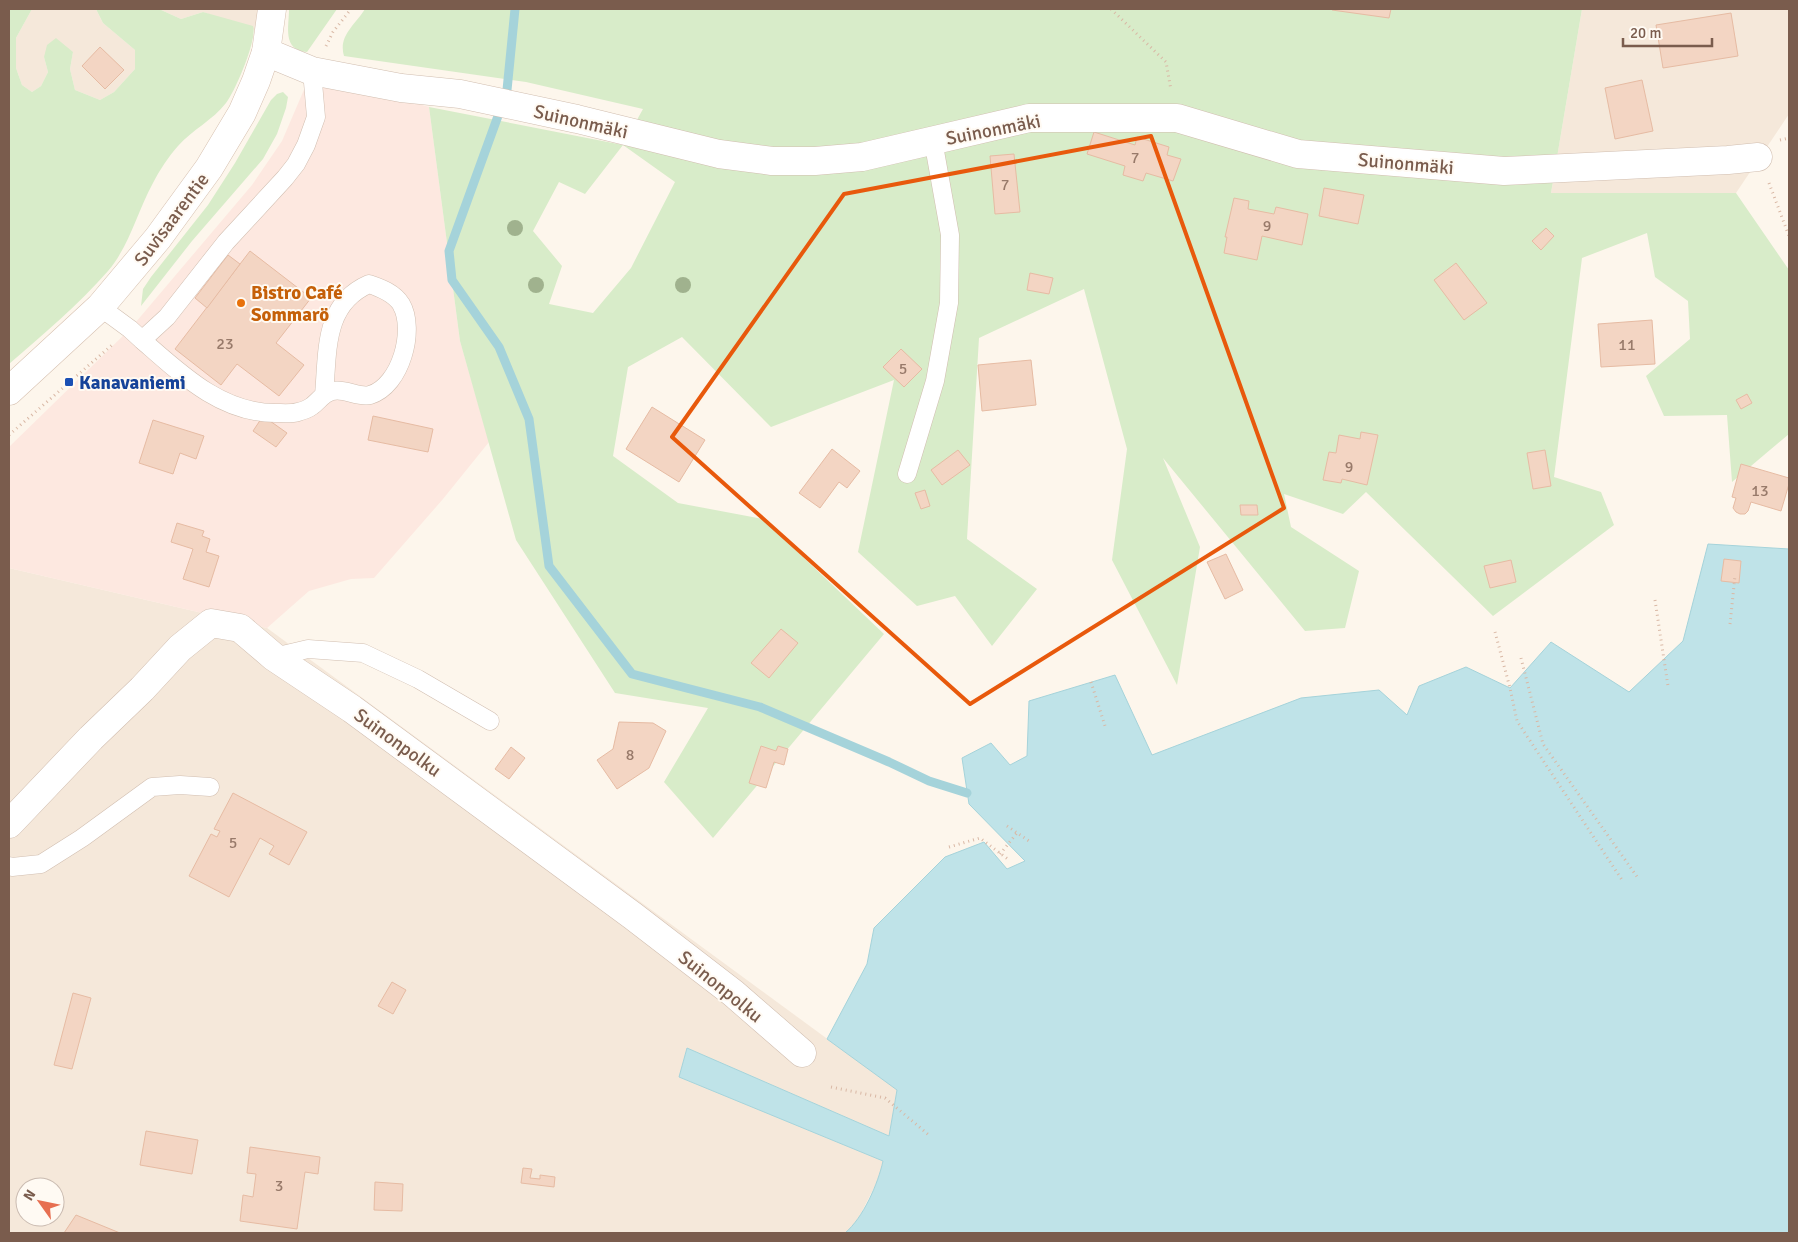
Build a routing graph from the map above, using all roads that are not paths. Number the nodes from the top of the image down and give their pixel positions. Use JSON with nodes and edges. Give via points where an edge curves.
{"nodes":[{"id":1,"x":272,"y":9,"type":"edge"},
{"id":2,"x":266,"y":52,"type":"junction"},
{"id":3,"x":312,"y":71,"type":"junction"},
{"id":4,"x":933,"y":140,"type":"junction"},
{"id":5,"x":1758,"y":157,"type":"road end"},
{"id":6,"x":100,"y":307,"type":"junction"},
{"id":7,"x":142,"y":340,"type":"junction"},
{"id":8,"x":9,"y":391,"type":"edge"},
{"id":9,"x":324,"y":394,"type":"junction"},
{"id":10,"x":907,"y":474,"type":"dead end"},
{"id":11,"x":274,"y":657,"type":"junction"},
{"id":12,"x":490,"y":721,"type":"dead end"},
{"id":13,"x":210,"y":787,"type":"dead end"},
{"id":14,"x":9,"y":824,"type":"edge"},
{"id":15,"x":9,"y":866,"type":"edge"},
{"id":16,"x":802,"y":1053,"type":"dead end"}],
"edges":[{"from":1,"to":2,"type":"street","name":"Suvisaarentie"},
{"from":2,"to":3,"type":"street","name":"Suinonmäki"},
{"from":2,"to":6,"type":"street","name":"Suvisaarentie","via":[[242,113],[209,168],[158,238]]},
{"from":3,"to":4,"type":"street","name":"Suinonmäki","via":[[401,88],[460,94],[719,154],[772,160],[862,157]]},
{"from":3,"to":7,"type":"lane","via":[[316,117],[296,164],[226,242],[167,317]]},
{"from":4,"to":5,"type":"street","name":"Suinonmäki","via":[[1029,118],[1177,118],[1298,154],[1504,171]]},
{"from":4,"to":10,"type":"lane","via":[[950,235],[949,303],[934,380]]},
{"from":6,"to":7,"type":"lane"},
{"from":6,"to":8,"type":"street","name":"Suvisaarentie"},
{"from":7,"to":9,"type":"lane","via":[[214,397],[236,407],[261,413],[296,412],[312,406]]},
{"from":9,"to":9,"type":"lane","via":[[334,390],[370,395],[385,386],[396,371],[405,348],[407,323],[400,304],[387,291],[369,284],[343,302],[328,341]]},
{"from":11,"to":12,"type":"lane","via":[[308,650],[363,653],[418,678]]},
{"from":11,"to":14,"type":"street","name":"Suinonpolku","via":[[240,628],[211,623],[180,648]]},
{"from":11,"to":16,"type":"street","name":"Suinonpolku","via":[[352,709],[633,916],[733,993]]},
{"from":13,"to":15,"type":"lane","via":[[152,787],[41,864]]}]}
